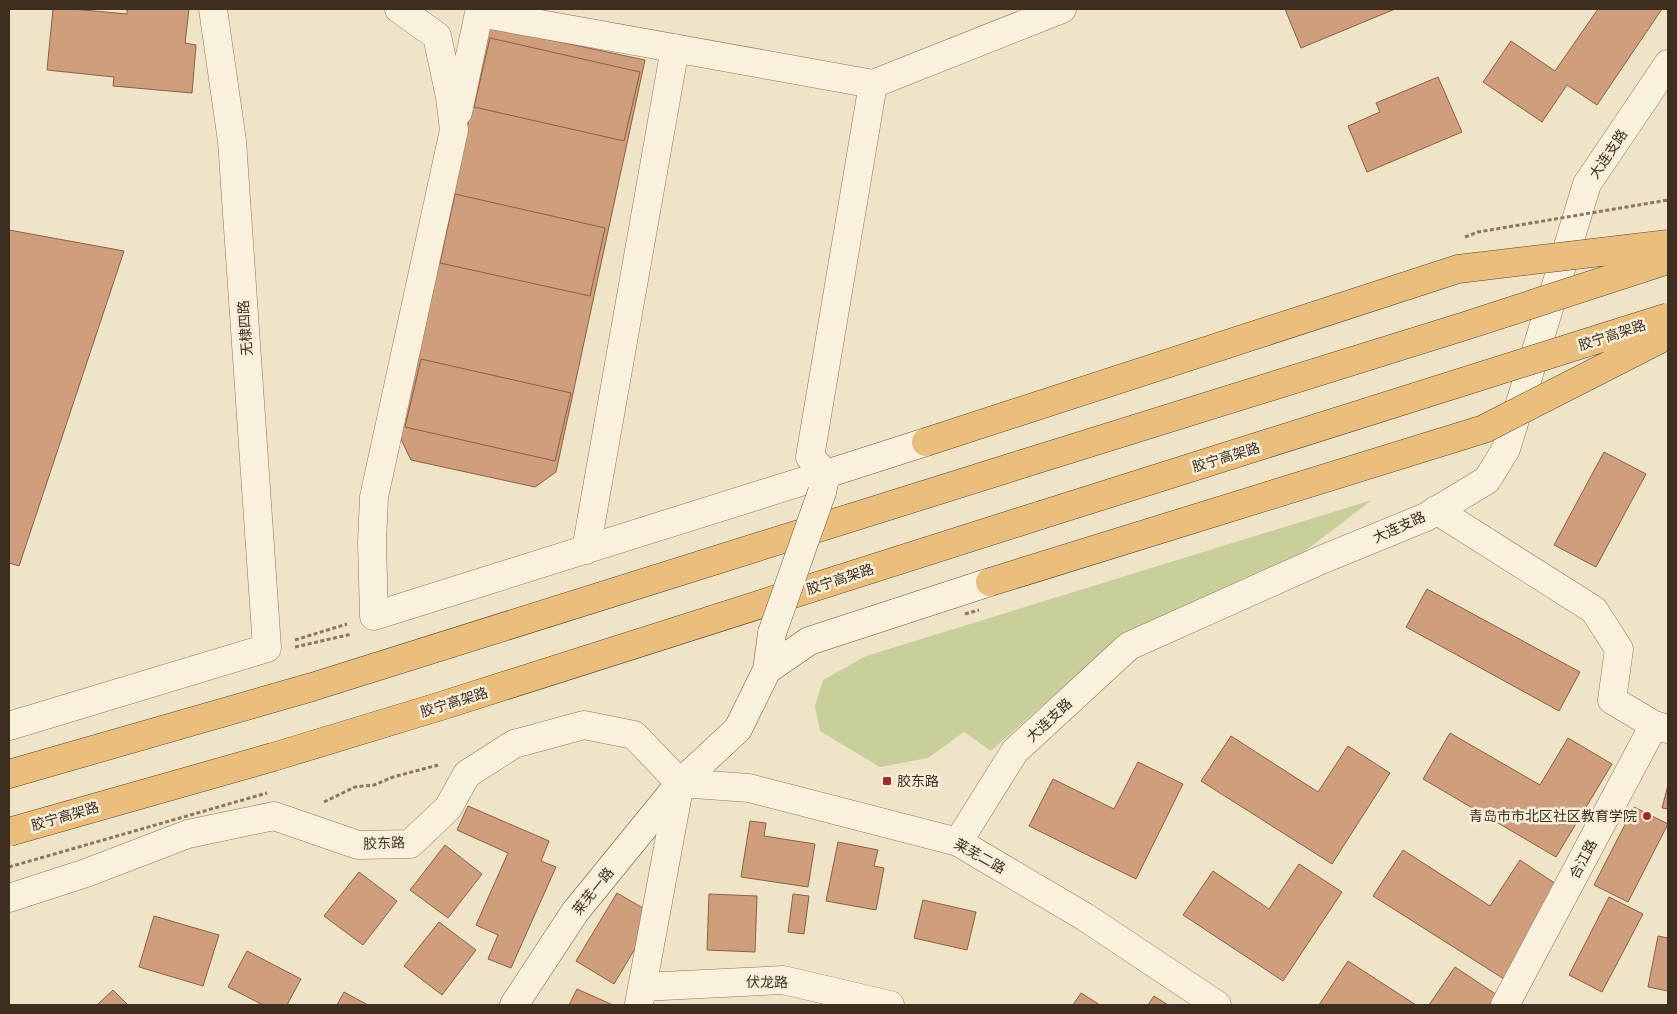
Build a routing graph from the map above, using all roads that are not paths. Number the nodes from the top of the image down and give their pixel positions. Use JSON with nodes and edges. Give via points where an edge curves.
{"nodes":[{"id":1,"x":213,"y":9,"type":"edge"},
{"id":2,"x":399,"y":9,"type":"edge"},
{"id":3,"x":1062,"y":9,"type":"edge"},
{"id":4,"x":675,"y":48,"type":"junction"},
{"id":5,"x":1668,"y":64,"type":"edge"},
{"id":6,"x":873,"y":84,"type":"junction"},
{"id":7,"x":454,"y":130,"type":"junction"},
{"id":8,"x":1668,"y":244,"type":"edge"},
{"id":9,"x":1668,"y":260,"type":"edge"},
{"id":10,"x":1668,"y":317,"type":"edge"},
{"id":11,"x":1668,"y":335,"type":"edge"},
{"id":12,"x":926,"y":442,"type":"joint"},
{"id":13,"x":824,"y":483,"type":"junction"},
{"id":14,"x":1436,"y":510,"type":"junction"},
{"id":15,"x":586,"y":550,"type":"junction"},
{"id":16,"x":990,"y":582,"type":"joint"},
{"id":17,"x":767,"y":670,"type":"junction"},
{"id":18,"x":9,"y":726,"type":"edge"},
{"id":19,"x":1661,"y":727,"type":"edge"},
{"id":20,"x":9,"y":774,"type":"edge"},
{"id":21,"x":680,"y":784,"type":"junction"},
{"id":22,"x":9,"y":832,"type":"edge"},
{"id":23,"x":958,"y":842,"type":"junction"},
{"id":24,"x":9,"y":898,"type":"edge"},
{"id":25,"x":641,"y":996,"type":"edge"},
{"id":26,"x":514,"y":1005,"type":"edge"},
{"id":27,"x":890,"y":1005,"type":"edge"},
{"id":28,"x":1217,"y":1005,"type":"edge"},
{"id":29,"x":1504,"y":1005,"type":"edge"}],
"edges":[{"from":1,"to":18,"type":"street","name":"无棣四路","via":[[232,141],[267,648]]},
{"from":2,"to":7,"type":"street","via":[[437,36]]},
{"from":3,"to":6,"type":"street"},
{"from":4,"to":6,"type":"street"},
{"from":4,"to":7,"type":"street","via":[[478,13]]},
{"from":4,"to":15,"type":"street"},
{"from":5,"to":14,"type":"street","name":"大连支路","via":[[1587,184],[1506,449],[1487,480]]},
{"from":6,"to":13,"type":"street","via":[[810,457]]},
{"from":7,"to":15,"type":"street","via":[[374,497],[374,616]]},
{"from":8,"to":12,"type":"highway","bridge":true,"via":[[1458,269]]},
{"from":9,"to":20,"type":"highway","bridge":true,"via":[[312,688]]},
{"from":10,"to":22,"type":"highway","name":"胶宁高架路","bridge":true,"via":[[441,706]]},
{"from":11,"to":16,"type":"highway","bridge":true,"via":[[1484,429]]},
{"from":12,"to":13,"type":"street"},
{"from":13,"to":15,"type":"street"},
{"from":13,"to":17,"type":"street","bridge":true,"via":[[772,633]]},
{"from":14,"to":19,"type":"street","via":[[1594,610],[1619,649],[1612,700]]},
{"from":14,"to":23,"type":"street","name":"大连支路","via":[[1129,646],[1015,751]]},
{"from":16,"to":17,"type":"street","via":[[809,641]]},
{"from":17,"to":21,"type":"street","name":"莱芜一路","via":[[738,729]]},
{"from":19,"to":29,"type":"street","name":"合江路"},
{"from":21,"to":23,"type":"street","name":"莱芜二路","via":[[749,788]]},
{"from":21,"to":24,"type":"street","name":"胶东路","via":[[634,735],[584,725],[514,744],[467,774],[448,808],[410,844],[358,844],[274,816],[188,834]]},
{"from":21,"to":25,"type":"street","name":"伏龙路"},
{"from":21,"to":26,"type":"street","name":"莱芜一路","via":[[575,912]]},
{"from":23,"to":28,"type":"street","name":"莱芜二路","via":[[1084,917]]},
{"from":25,"to":27,"type":"street","name":"伏龙路","via":[[782,980]]}]}
